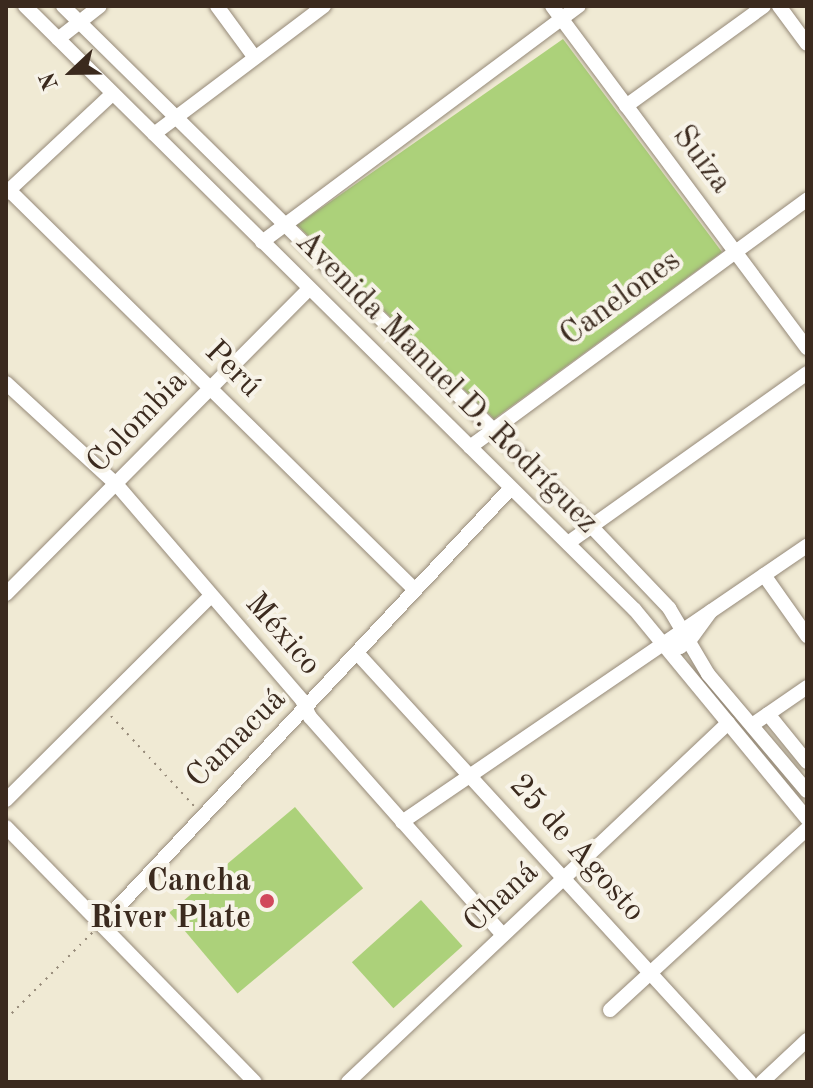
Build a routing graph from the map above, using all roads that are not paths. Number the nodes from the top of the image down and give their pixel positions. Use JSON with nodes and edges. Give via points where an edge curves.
{"nodes":[{"id":1,"x":25,"y":6,"type":"edge"},
{"id":2,"x":63,"y":6,"type":"edge"},
{"id":3,"x":100,"y":6,"type":"edge"},
{"id":4,"x":217,"y":6,"type":"edge"},
{"id":5,"x":324,"y":6,"type":"edge"},
{"id":6,"x":552,"y":6,"type":"edge"},
{"id":7,"x":579,"y":6,"type":"edge"},
{"id":8,"x":764,"y":6,"type":"edge"},
{"id":9,"x":779,"y":6,"type":"edge"},
{"id":10,"x":561,"y":19,"type":"junction"},
{"id":11,"x":79,"y":22,"type":"junction"},
{"id":12,"x":58,"y":39,"type":"junction"},
{"id":13,"x":807,"y":44,"type":"edge"},
{"id":14,"x":255,"y":58,"type":"junction"},
{"id":15,"x":112,"y":94,"type":"junction"},
{"id":16,"x":626,"y":106,"type":"junction"},
{"id":17,"x":175,"y":117,"type":"junction"},
{"id":18,"x":154,"y":134,"type":"junction"},
{"id":19,"x":7,"y":192,"type":"edge"},
{"id":20,"x":807,"y":199,"type":"edge"},
{"id":21,"x":285,"y":225,"type":"junction"},
{"id":22,"x":262,"y":242,"type":"junction"},
{"id":23,"x":734,"y":251,"type":"junction"},
{"id":24,"x":309,"y":289,"type":"junction"},
{"id":25,"x":381,"y":320,"type":"junction"},
{"id":26,"x":801,"y":327,"type":"edge"},
{"id":27,"x":361,"y":340,"type":"junction"},
{"id":28,"x":807,"y":348,"type":"edge"},
{"id":29,"x":807,"y":373,"type":"edge"},
{"id":30,"x":6,"y":383,"type":"edge"},
{"id":31,"x":211,"y":388,"type":"junction"},
{"id":32,"x":490,"y":428,"type":"junction"},
{"id":33,"x":470,"y":447,"type":"junction"},
{"id":34,"x":117,"y":485,"type":"junction"},
{"id":35,"x":511,"y":488,"type":"junction"},
{"id":36,"x":590,"y":525,"type":"junction"},
{"id":37,"x":568,"y":543,"type":"junction"},
{"id":38,"x":807,"y":546,"type":"edge"},
{"id":39,"x":764,"y":575,"type":"junction"},
{"id":40,"x":415,"y":590,"type":"junction"},
{"id":41,"x":7,"y":592,"type":"edge"},
{"id":42,"x":211,"y":596,"type":"junction"},
{"id":43,"x":686,"y":634,"type":"junction"},
{"id":44,"x":807,"y":636,"type":"edge"},
{"id":45,"x":664,"y":645,"type":"junction"},
{"id":46,"x":358,"y":654,"type":"junction"},
{"id":47,"x":807,"y":687,"type":"edge"},
{"id":48,"x":307,"y":709,"type":"junction"},
{"id":49,"x":768,"y":714,"type":"junction"},
{"id":50,"x":728,"y":723,"type":"junction"},
{"id":51,"x":752,"y":725,"type":"junction"},
{"id":52,"x":807,"y":762,"type":"edge"},
{"id":53,"x":472,"y":774,"type":"junction"},
{"id":54,"x":807,"y":791,"type":"edge"},
{"id":55,"x":6,"y":800,"type":"edge"},
{"id":56,"x":807,"y":819,"type":"edge"},
{"id":57,"x":402,"y":822,"type":"junction"},
{"id":58,"x":6,"y":827,"type":"edge"},
{"id":59,"x":807,"y":829,"type":"edge"},
{"id":60,"x":564,"y":879,"type":"junction"},
{"id":61,"x":101,"y":925,"type":"junction"},
{"id":62,"x":503,"y":935,"type":"junction"},
{"id":63,"x":650,"y":973,"type":"junction"},
{"id":64,"x":610,"y":1010,"type":"dead end"},
{"id":65,"x":807,"y":1040,"type":"edge"},
{"id":66,"x":354,"y":1080,"type":"edge"},
{"id":67,"x":255,"y":1082,"type":"edge"},
{"id":68,"x":750,"y":1082,"type":"edge"},
{"id":69,"x":762,"y":1082,"type":"edge"}],
"edges":[{"from":1,"to":12,"type":"street","name":"Avenida Manuel D. Rodríguez"},
{"from":2,"to":11,"type":"street","name":"Avenida Manuel D. Rodríguez"},
{"from":3,"to":11,"type":"street"},
{"from":4,"to":14,"type":"street"},
{"from":5,"to":14,"type":"street"},
{"from":6,"to":10,"type":"street","name":"Suiza"},
{"from":7,"to":10,"type":"street"},
{"from":8,"to":16,"type":"street"},
{"from":9,"to":13,"type":"street"},
{"from":10,"to":16,"type":"street","name":"Suiza"},
{"from":10,"to":21,"type":"street"},
{"from":11,"to":12,"type":"street"},
{"from":11,"to":17,"type":"street","name":"Avenida Manuel D. Rodríguez"},
{"from":12,"to":15,"type":"street","name":"Avenida Manuel D. Rodríguez"},
{"from":14,"to":17,"type":"street"},
{"from":15,"to":18,"type":"street","name":"Avenida Manuel D. Rodríguez"},
{"from":15,"to":19,"type":"street"},
{"from":16,"to":23,"type":"street","name":"Suiza"},
{"from":17,"to":18,"type":"street"},
{"from":17,"to":21,"type":"street","name":"Avenida Manuel D. Rodríguez"},
{"from":18,"to":22,"type":"street","name":"Avenida Manuel D. Rodríguez"},
{"from":19,"to":31,"type":"street","name":"Perú"},
{"from":20,"to":23,"type":"street","name":"Canelones"},
{"from":21,"to":22,"type":"street"},
{"from":21,"to":25,"type":"street","name":"Avenida Manuel D. Rodríguez"},
{"from":22,"to":24,"type":"street","name":"Avenida Manuel D. Rodríguez"},
{"from":23,"to":26,"type":"street","name":"Suiza"},
{"from":23,"to":32,"type":"street","name":"Canelones"},
{"from":24,"to":27,"type":"street","name":"Avenida Manuel D. Rodríguez"},
{"from":24,"to":31,"type":"street","name":"Colombia"},
{"from":25,"to":27,"type":"street"},
{"from":25,"to":32,"type":"street","name":"Avenida Manuel D. Rodríguez"},
{"from":26,"to":28,"type":"street","name":"Suiza"},
{"from":27,"to":33,"type":"street","name":"Avenida Manuel D. Rodríguez"},
{"from":29,"to":36,"type":"street"},
{"from":30,"to":34,"type":"street","name":"México"},
{"from":31,"to":34,"type":"street","name":"Colombia"},
{"from":31,"to":40,"type":"street","name":"Perú"},
{"from":32,"to":33,"type":"street","name":"Canelones"},
{"from":32,"to":36,"type":"street","name":"Avenida Manuel D. Rodríguez"},
{"from":33,"to":35,"type":"street","name":"Avenida Manuel D. Rodríguez"},
{"from":34,"to":41,"type":"street","name":"Colombia"},
{"from":34,"to":42,"type":"street","name":"México"},
{"from":35,"to":37,"type":"street","name":"Avenida Manuel D. Rodríguez"},
{"from":35,"to":40,"type":"street","name":"Camacuá"},
{"from":36,"to":37,"type":"street"},
{"from":36,"to":43,"type":"street","name":"Avenida Manuel D. Rodríguez"},
{"from":37,"to":45,"type":"street","name":"Avenida Manuel D. Rodríguez"},
{"from":38,"to":39,"type":"street"},
{"from":39,"to":43,"type":"street"},
{"from":39,"to":44,"type":"street"},
{"from":40,"to":46,"type":"street","name":"Camacuá"},
{"from":42,"to":48,"type":"street","name":"México"},
{"from":42,"to":55,"type":"street"},
{"from":43,"to":45,"type":"street","via":[[680,647]]},
{"from":43,"to":51,"type":"street","name":"Avenida Manuel D. Rodríguez","via":[[708,674]]},
{"from":45,"to":50,"type":"street","name":"Avenida Manuel D. Rodríguez"},
{"from":45,"to":53,"type":"street"},
{"from":46,"to":48,"type":"street","name":"Camacuá"},
{"from":46,"to":53,"type":"street","name":"25 de Agosto"},
{"from":47,"to":49,"type":"street"},
{"from":48,"to":57,"type":"street","name":"México"},
{"from":48,"to":61,"type":"street","name":"Camacuá"},
{"from":49,"to":51,"type":"street"},
{"from":49,"to":52,"type":"street"},
{"from":50,"to":56,"type":"street","name":"Avenida Manuel D. Rodríguez"},
{"from":50,"to":60,"type":"street","name":"Chaná"},
{"from":51,"to":54,"type":"street","name":"Avenida Manuel D. Rodríguez"},
{"from":53,"to":57,"type":"street"},
{"from":53,"to":60,"type":"street","name":"25 de Agosto"},
{"from":57,"to":62,"type":"street","name":"México"},
{"from":58,"to":61,"type":"street"},
{"from":59,"to":63,"type":"street"},
{"from":60,"to":62,"type":"street","name":"Chaná"},
{"from":60,"to":63,"type":"street","name":"25 de Agosto"},
{"from":61,"to":67,"type":"street"},
{"from":62,"to":66,"type":"street","name":"Chaná"},
{"from":63,"to":64,"type":"street"},
{"from":63,"to":68,"type":"street","name":"25 de Agosto"},
{"from":65,"to":69,"type":"street"}]}
